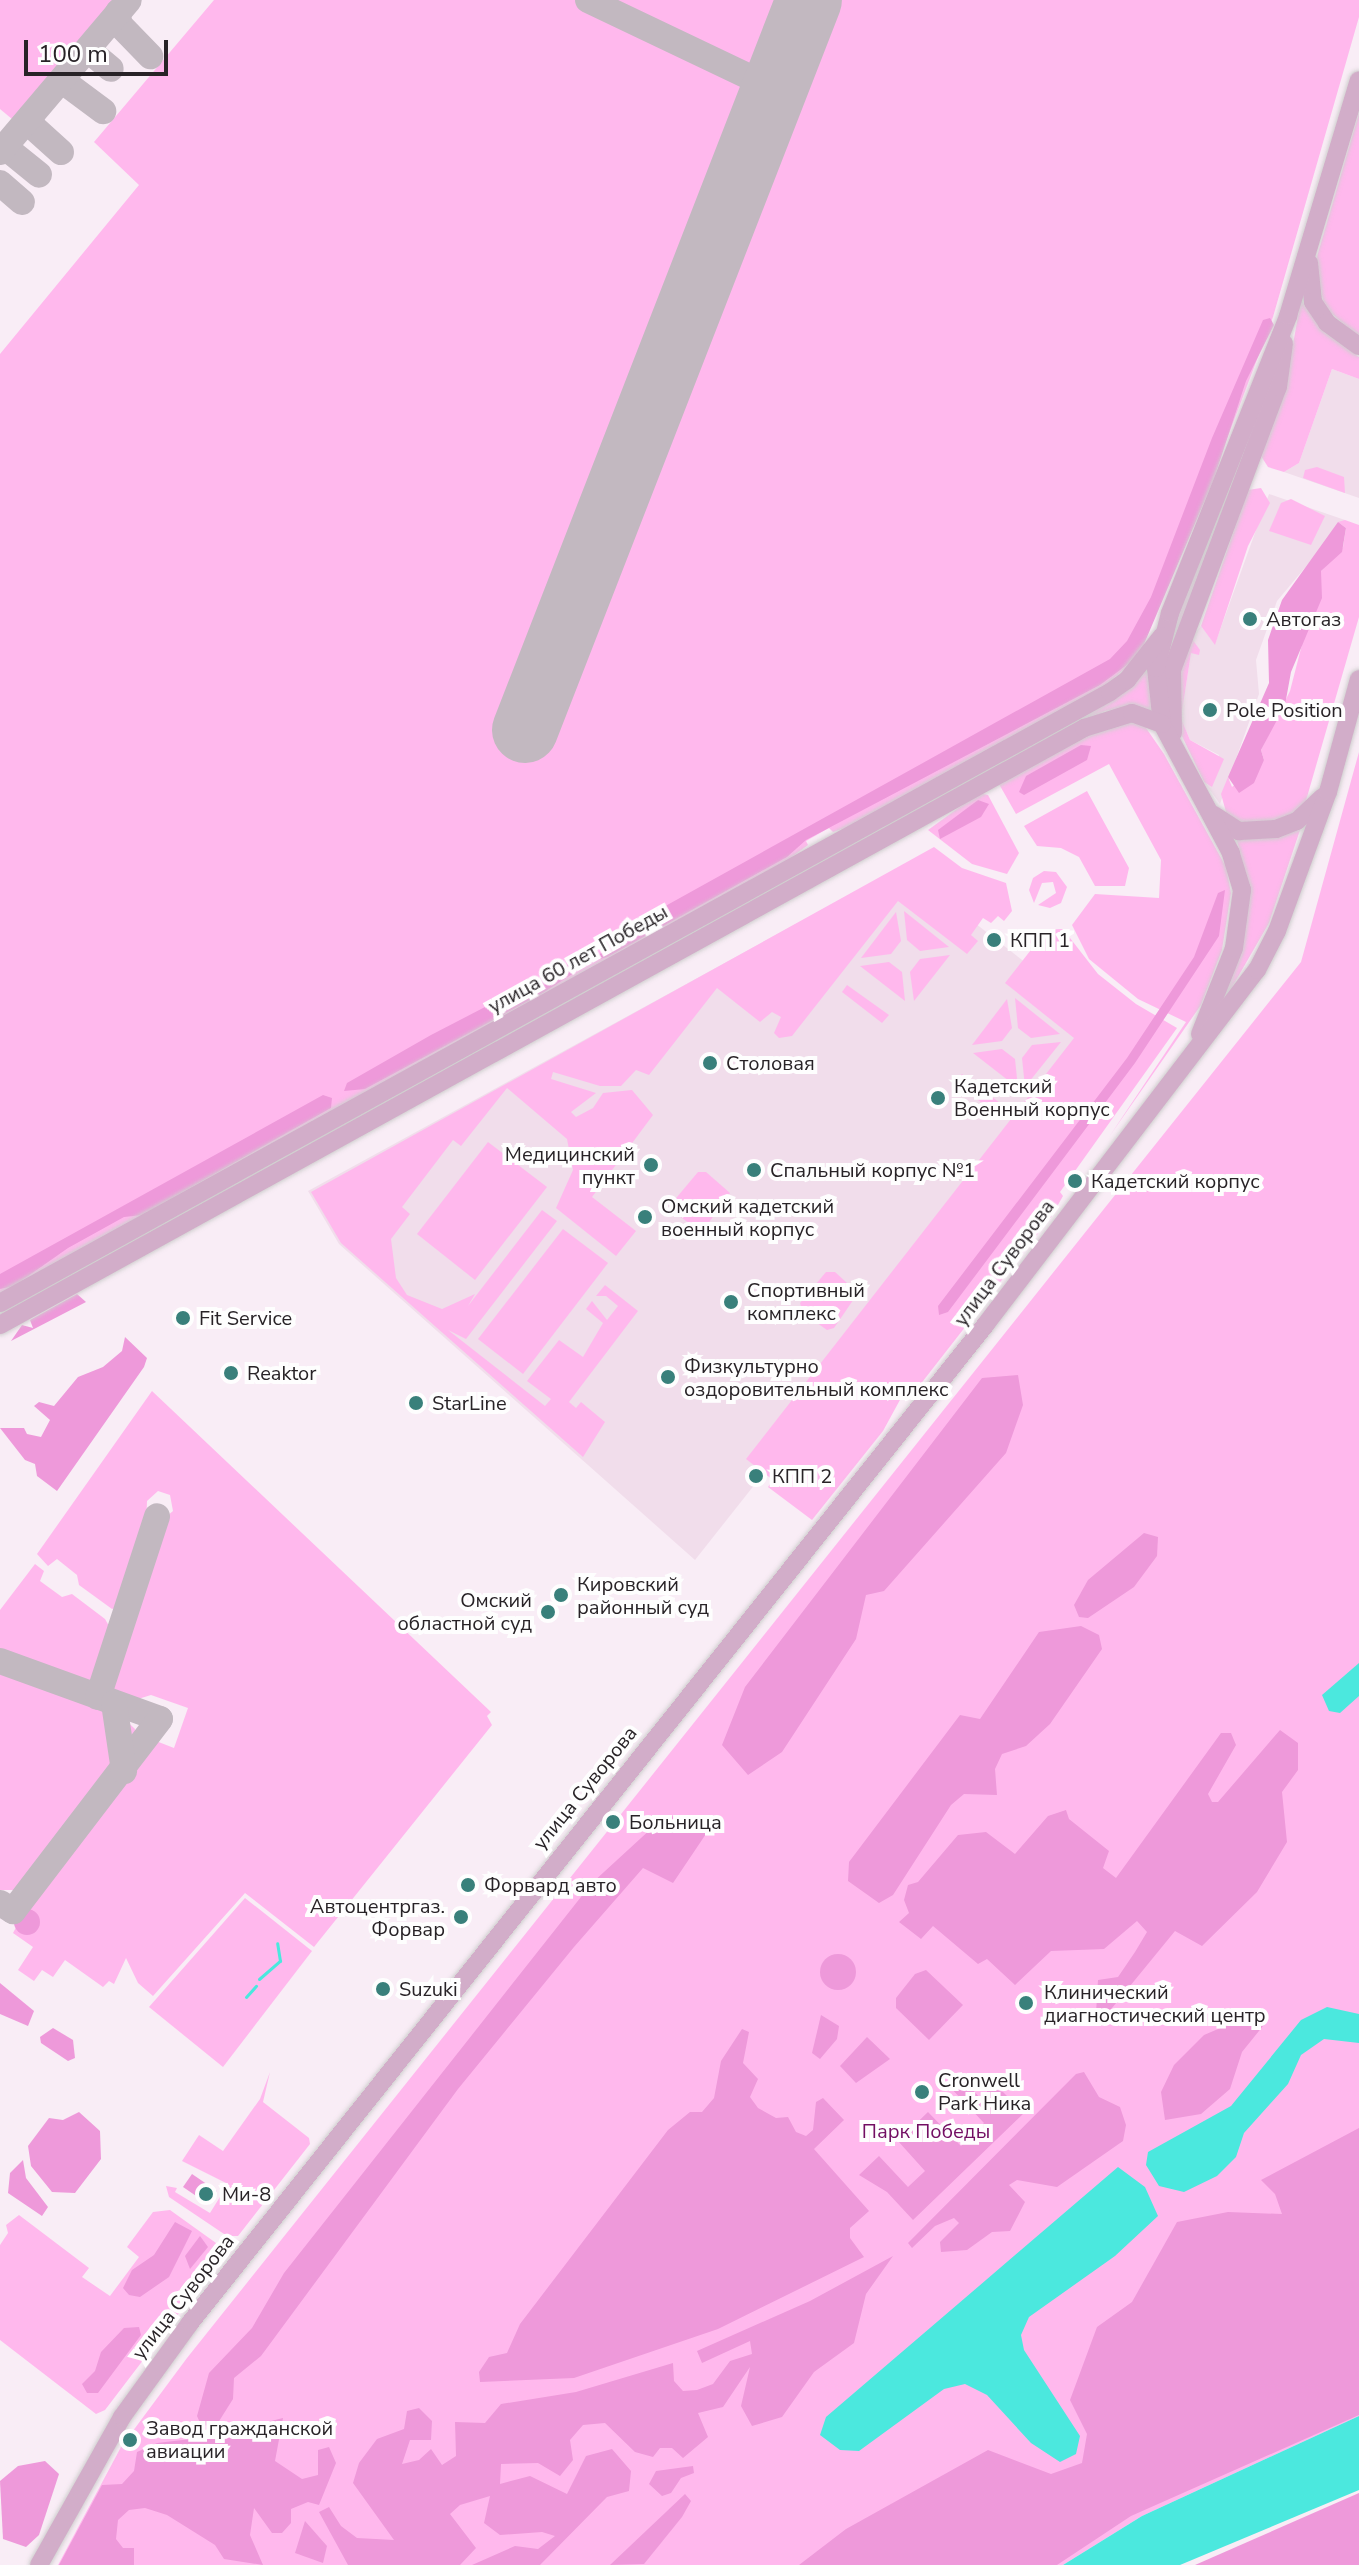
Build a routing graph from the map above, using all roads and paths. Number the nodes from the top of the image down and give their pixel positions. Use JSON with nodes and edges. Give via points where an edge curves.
{"nodes":[{"id":1,"x":1359,"y":80,"type":"edge"},
{"id":2,"x":1310,"y":240,"type":"junction"},
{"id":3,"x":1288,"y":316,"type":"junction"},
{"id":4,"x":1359,"y":346,"type":"edge"},
{"id":5,"x":1162,"y":636,"type":"junction"},
{"id":6,"x":1359,"y":679,"type":"edge"},
{"id":7,"x":1162,"y":724,"type":"junction"},
{"id":8,"x":1175,"y":746,"type":"junction"},
{"id":9,"x":1006,"y":759,"type":"junction"},
{"id":10,"x":1328,"y":792,"type":"junction"},
{"id":11,"x":1209,"y":810,"type":"junction"},
{"id":12,"x":1190,"y":1054,"type":"junction"},
{"id":13,"x":313,"y":1142,"type":"junction"},
{"id":14,"x":0,"y":1303,"type":"edge"},
{"id":15,"x":2,"y":1321,"type":"edge"},
{"id":16,"x":39,"y":2565,"type":"edge"}],
"edges":[{"from":1,"to":2,"type":"main road"},
{"from":2,"to":3,"type":"main road"},
{"from":2,"to":4,"type":"main road","via":[[1313,302],[1327,323]]},
{"from":3,"to":5,"type":"main road"},
{"from":3,"to":8,"type":"main road","via":[[1278,387],[1172,670]]},
{"from":5,"to":7,"type":"main road","via":[[1154,686]]},
{"from":5,"to":9,"type":"main road","name":"улица 60 лет Победы","via":[[1127,680]]},
{"from":6,"to":10,"type":"main road"},
{"from":7,"to":8,"type":"main road"},
{"from":7,"to":9,"type":"main road","name":"улица 60 лет Победы","via":[[1143,715],[1117,715]]},
{"from":8,"to":11,"type":"main road"},
{"from":9,"to":13,"type":"main road","name":"улица 60 лет Победы"},
{"from":10,"to":11,"type":"main road","via":[[1297,821],[1276,829],[1239,831]]},
{"from":10,"to":12,"type":"main road","via":[[1277,931],[1257,970]]},
{"from":11,"to":12,"type":"main road","via":[[1237,869],[1241,911],[1220,990]]},
{"from":12,"to":16,"type":"main road","name":"улица Суворова","via":[[986,1324],[190,2323],[122,2417]]},
{"from":13,"to":14,"type":"main road","name":"улица 60 лет Победы"},
{"from":13,"to":15,"type":"main road","name":"улица 60 лет Победы"}]}
